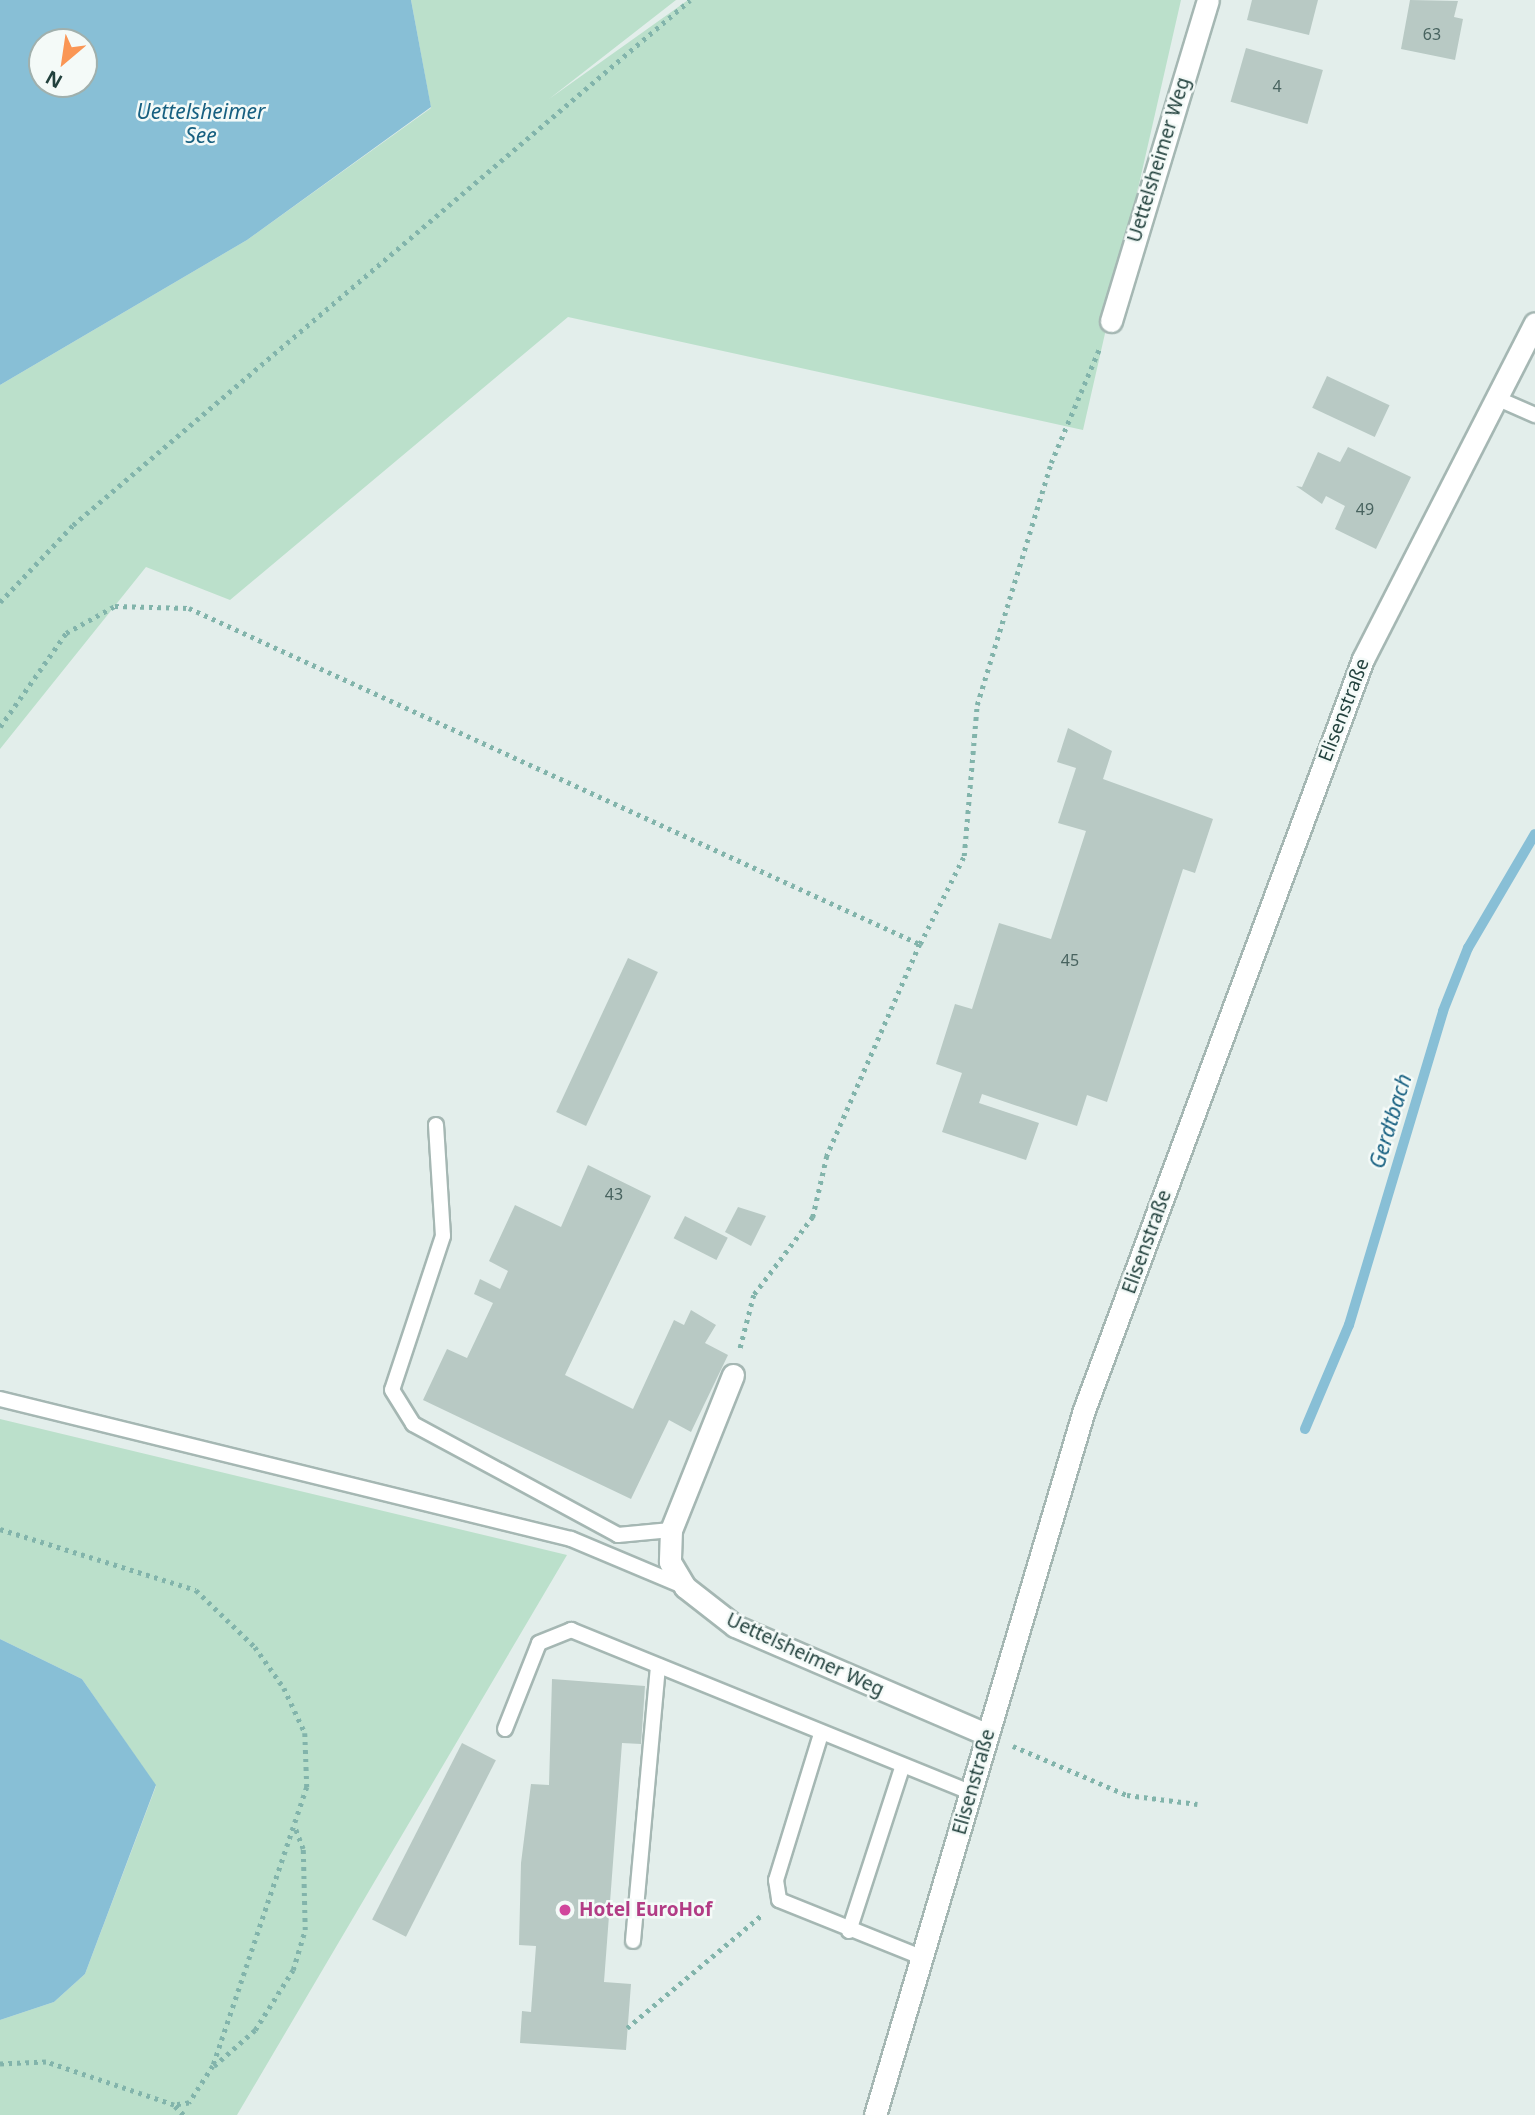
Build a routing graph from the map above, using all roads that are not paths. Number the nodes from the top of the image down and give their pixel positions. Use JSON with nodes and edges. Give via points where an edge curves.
{"nodes":[{"id":1,"x":1208,"y":0,"type":"edge"},
{"id":2,"x":1111,"y":321,"type":"road end"},
{"id":3,"x":1535,"y":323,"type":"edge"},
{"id":4,"x":1496,"y":398,"type":"junction"},
{"id":5,"x":1535,"y":415,"type":"edge"},
{"id":6,"x":436,"y":1125,"type":"dead end"},
{"id":7,"x":733,"y":1375,"type":"road end"},
{"id":8,"x":0,"y":1399,"type":"edge"},
{"id":9,"x":671,"y":1530,"type":"junction"},
{"id":10,"x":685,"y":1587,"type":"junction"},
{"id":11,"x":658,"y":1666,"type":"junction"},
{"id":12,"x":505,"y":1729,"type":"dead end"},
{"id":13,"x":821,"y":1734,"type":"junction"},
{"id":14,"x":988,"y":1735,"type":"junction"},
{"id":15,"x":902,"y":1768,"type":"junction"},
{"id":16,"x":972,"y":1793,"type":"junction"},
{"id":17,"x":849,"y":1931,"type":"junction"},
{"id":18,"x":633,"y":1941,"type":"dead end"},
{"id":19,"x":921,"y":1957,"type":"junction"},
{"id":20,"x":875,"y":2115,"type":"edge"}],
"edges":[{"from":1,"to":2,"type":"street","name":"Uettelsheimer Weg"},
{"from":3,"to":4,"type":"street","name":"Elisenstraße"},
{"from":4,"to":5,"type":"lane"},
{"from":4,"to":14,"type":"street","name":"Elisenstraße","via":[[1363,659],[1084,1410]]},
{"from":6,"to":9,"type":"lane","via":[[443,1236],[392,1390],[413,1424],[618,1535]]},
{"from":7,"to":9,"type":"street","name":"Uettelsheimer Weg"},
{"from":8,"to":10,"type":"lane","via":[[571,1539]]},
{"from":9,"to":10,"type":"street","name":"Uettelsheimer Weg","via":[[670,1562]]},
{"from":10,"to":14,"type":"street","name":"Uettelsheimer Weg","via":[[735,1626]]},
{"from":11,"to":12,"type":"lane","via":[[571,1630],[539,1643]]},
{"from":11,"to":13,"type":"lane"},
{"from":11,"to":18,"type":"lane"},
{"from":13,"to":15,"type":"lane"},
{"from":13,"to":17,"type":"lane","via":[[776,1880],[779,1900]]},
{"from":14,"to":16,"type":"street","name":"Elisenstraße"},
{"from":15,"to":16,"type":"lane"},
{"from":15,"to":17,"type":"lane"},
{"from":16,"to":19,"type":"street","name":"Elisenstraße"},
{"from":17,"to":19,"type":"lane"},
{"from":19,"to":20,"type":"street","name":"Elisenstraße"}]}
